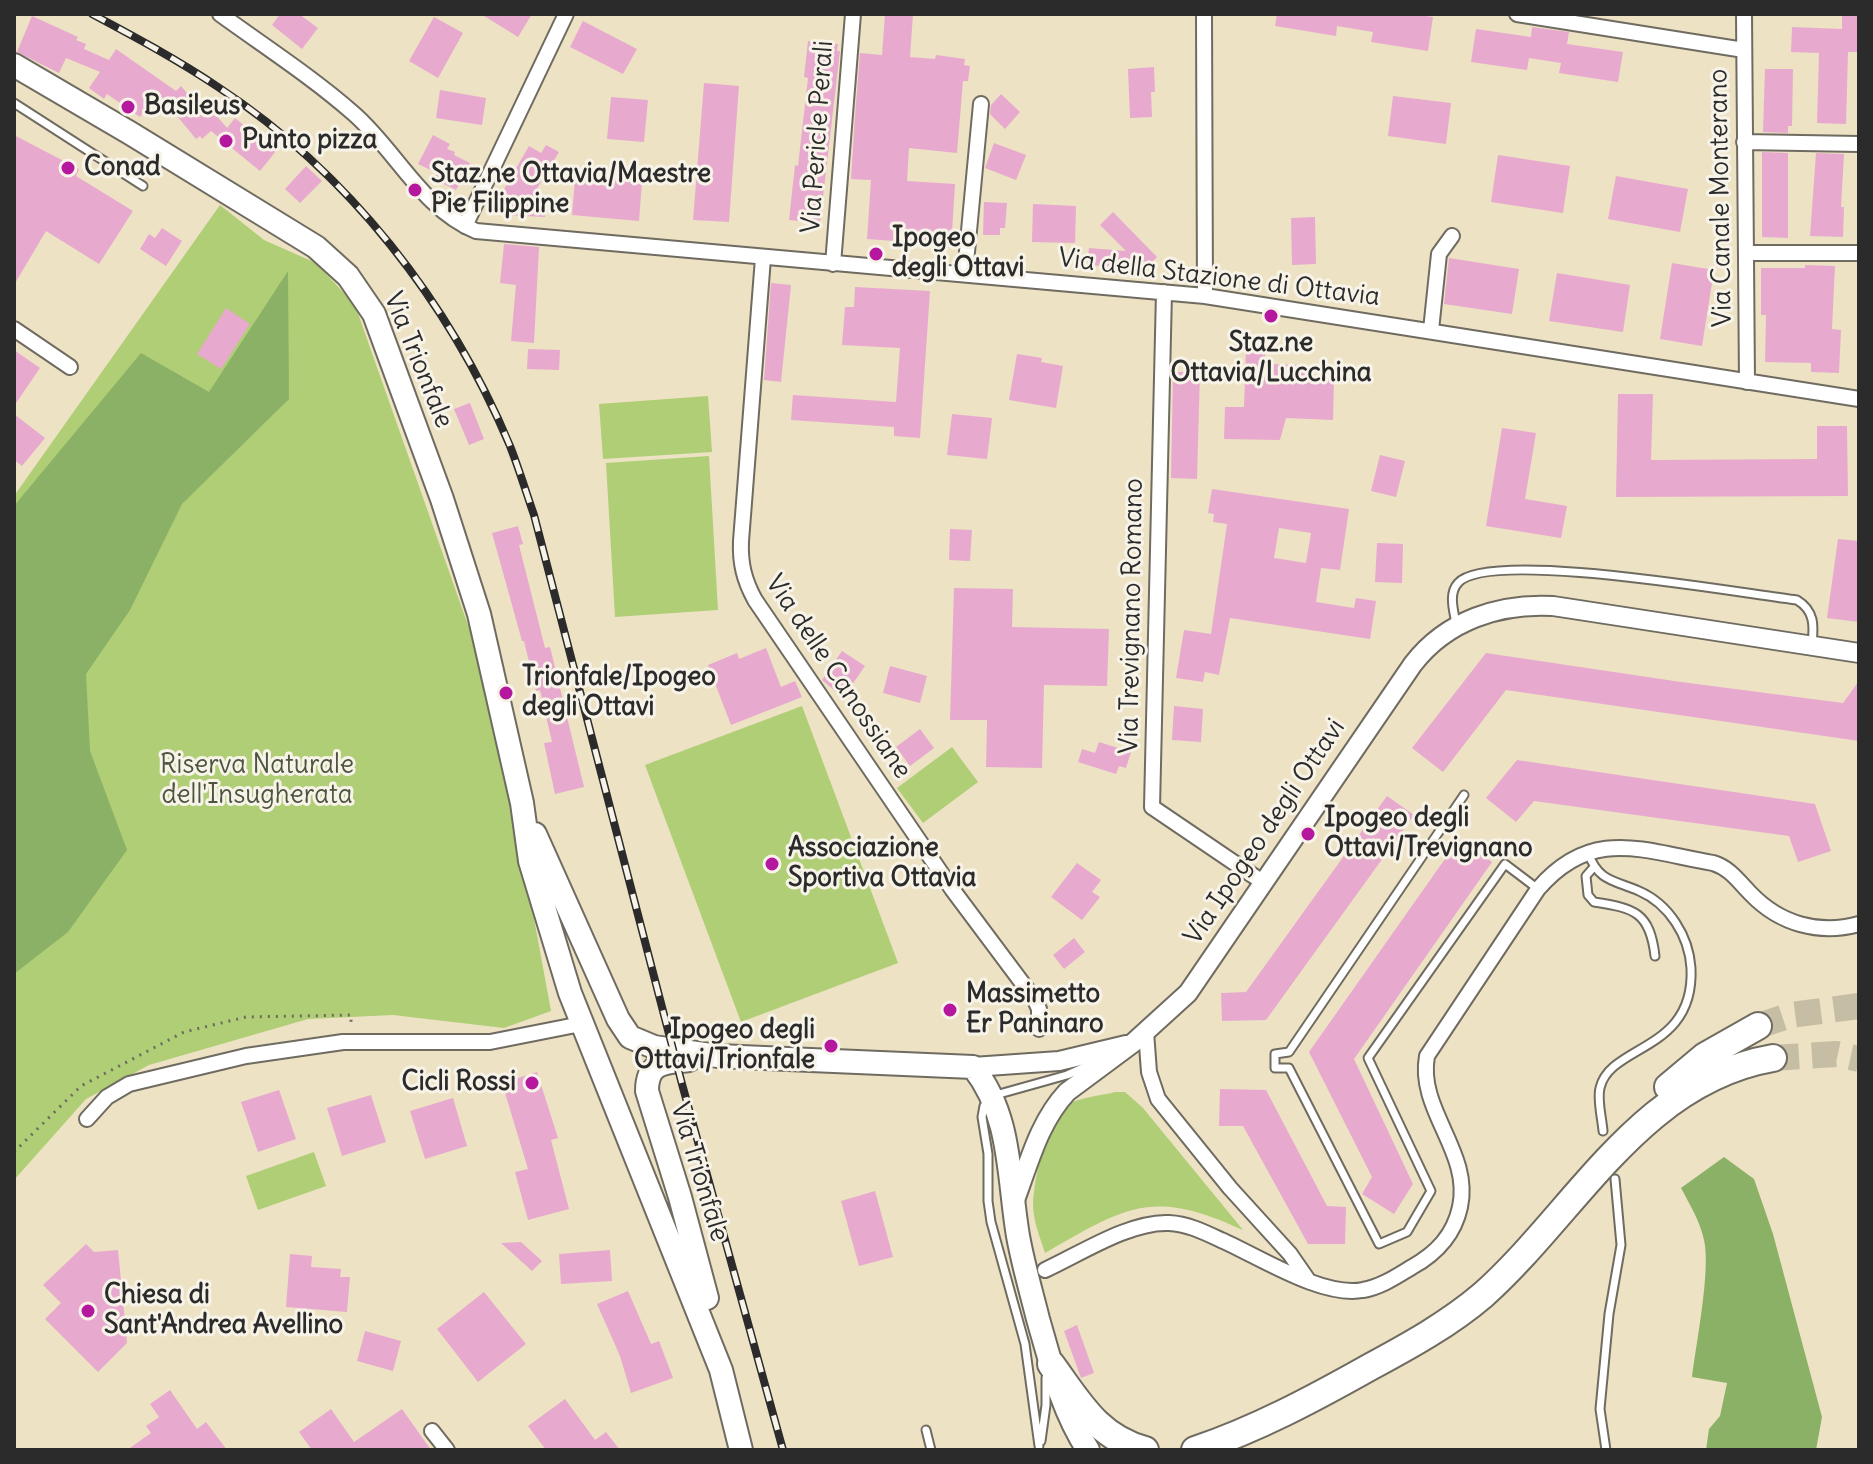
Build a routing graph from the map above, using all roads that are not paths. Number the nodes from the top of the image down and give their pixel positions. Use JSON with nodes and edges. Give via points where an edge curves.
{"nodes":[{"id":1,"x":220,"y":14,"type":"edge"},
{"id":2,"x":566,"y":14,"type":"edge"},
{"id":3,"x":853,"y":14,"type":"edge"},
{"id":4,"x":1204,"y":14,"type":"edge"},
{"id":5,"x":1517,"y":14,"type":"edge"},
{"id":6,"x":1744,"y":14,"type":"edge"},
{"id":7,"x":1744,"y":50,"type":"junction"},
{"id":8,"x":14,"y":65,"type":"edge"},
{"id":9,"x":14,"y":103,"type":"edge"},
{"id":10,"x":981,"y":104,"type":"dead end"},
{"id":11,"x":1744,"y":142,"type":"junction"},
{"id":12,"x":1859,"y":144,"type":"edge"},
{"id":13,"x":143,"y":186,"type":"dead end"},
{"id":14,"x":465,"y":226,"type":"junction"},
{"id":15,"x":1452,"y":236,"type":"dead end"},
{"id":16,"x":1746,"y":253,"type":"junction"},
{"id":17,"x":1859,"y":253,"type":"edge"},
{"id":18,"x":763,"y":258,"type":"junction"},
{"id":19,"x":833,"y":264,"type":"junction"},
{"id":20,"x":965,"y":273,"type":"junction"},
{"id":21,"x":1164,"y":292,"type":"junction"},
{"id":22,"x":1205,"y":296,"type":"junction"},
{"id":23,"x":14,"y":329,"type":"edge"},
{"id":24,"x":1431,"y":330,"type":"junction"},
{"id":25,"x":70,"y":367,"type":"dead end"},
{"id":26,"x":1747,"y":382,"type":"junction"},
{"id":27,"x":1859,"y":399,"type":"edge"},
{"id":28,"x":1457,"y":626,"type":"junction"},
{"id":29,"x":1812,"y":644,"type":"junction"},
{"id":30,"x":1859,"y":644,"type":"edge"},
{"id":31,"x":1838,"y":648,"type":"junction"},
{"id":32,"x":1859,"y":653,"type":"edge"},
{"id":33,"x":1464,"y":795,"type":"dead end"},
{"id":34,"x":522,"y":803,"type":"junction"},
{"id":35,"x":1587,"y":851,"type":"junction"},
{"id":36,"x":1593,"y":868,"type":"junction"},
{"id":37,"x":1264,"y":883,"type":"junction"},
{"id":38,"x":1538,"y":889,"type":"junction"},
{"id":39,"x":1859,"y":924,"type":"edge"},
{"id":40,"x":1655,"y":956,"type":"dead end"},
{"id":41,"x":581,"y":1024,"type":"junction"},
{"id":42,"x":1758,"y":1026,"type":"tunnel mouth"},
{"id":43,"x":1039,"y":1029,"type":"dead end"},
{"id":44,"x":1140,"y":1038,"type":"junction"},
{"id":45,"x":718,"y":1056,"type":"junction"},
{"id":46,"x":1773,"y":1058,"type":"tunnel mouth"},
{"id":47,"x":973,"y":1067,"type":"junction"},
{"id":48,"x":992,"y":1096,"type":"junction"},
{"id":49,"x":87,"y":1119,"type":"dead end"},
{"id":50,"x":1610,"y":1139,"type":"junction"},
{"id":51,"x":1615,"y":1179,"type":"dead end"},
{"id":52,"x":1015,"y":1200,"type":"junction"},
{"id":53,"x":1045,"y":1270,"type":"dead end"},
{"id":54,"x":1308,"y":1280,"type":"junction"},
{"id":55,"x":1041,"y":1328,"type":"junction"},
{"id":56,"x":1051,"y":1364,"type":"junction"},
{"id":57,"x":721,"y":1370,"type":"junction"},
{"id":58,"x":926,"y":1430,"type":"dead end"},
{"id":59,"x":432,"y":1431,"type":"dead end"},
{"id":60,"x":1244,"y":1433,"type":"junction"},
{"id":61,"x":1039,"y":1448,"type":"edge"},
{"id":62,"x":447,"y":1450,"type":"edge"},
{"id":63,"x":741,"y":1450,"type":"edge"},
{"id":64,"x":931,"y":1450,"type":"edge"},
{"id":65,"x":1088,"y":1450,"type":"edge"},
{"id":66,"x":1145,"y":1450,"type":"edge"},
{"id":67,"x":1195,"y":1450,"type":"edge"},
{"id":68,"x":1222,"y":1450,"type":"edge"},
{"id":69,"x":1606,"y":1450,"type":"edge"}],
"edges":[{"from":1,"to":14,"type":"street","name":"Via della Stazione di Ottavia","via":[[353,113],[430,199]]},
{"from":2,"to":14,"type":"street"},
{"from":3,"to":19,"type":"street","name":"Via Pericle Perali"},
{"from":4,"to":22,"type":"street"},
{"from":5,"to":7,"type":"street"},
{"from":6,"to":7,"type":"street","name":"Via Canale Monterano"},
{"from":7,"to":11,"type":"street","name":"Via Canale Monterano"},
{"from":8,"to":34,"type":"main road","name":"Via Trionfale","via":[[316,247],[362,294],[390,351],[462,556]]},
{"from":9,"to":13,"type":"lane"},
{"from":10,"to":20,"type":"street"},
{"from":11,"to":12,"type":"street"},
{"from":11,"to":16,"type":"street","name":"Via Canale Monterano"},
{"from":14,"to":18,"type":"street","name":"Via della Stazione di Ottavia","via":[[488,233]]},
{"from":15,"to":24,"type":"street","via":[[1439,254]]},
{"from":16,"to":17,"type":"street"},
{"from":16,"to":26,"type":"street","name":"Via Canale Monterano"},
{"from":18,"to":19,"type":"street","name":"Via della Stazione di Ottavia"},
{"from":18,"to":43,"type":"street","name":"Via delle Canossiane","via":[[740,554],[744,578],[952,889],[1032,996],[1039,1009]]},
{"from":19,"to":20,"type":"street","name":"Via della Stazione di Ottavia"},
{"from":20,"to":21,"type":"street","name":"Via della Stazione di Ottavia"},
{"from":21,"to":22,"type":"street","name":"Via della Stazione di Ottavia"},
{"from":21,"to":37,"type":"street","name":"Via Trevignano Romano","via":[[1152,807]]},
{"from":22,"to":24,"type":"street","name":"Via della Stazione di Ottavia"},
{"from":23,"to":25,"type":"street"},
{"from":24,"to":26,"type":"street","name":"Via della Stazione di Ottavia"},
{"from":26,"to":27,"type":"street","name":"Via della Stazione di Ottavia"},
{"from":28,"to":29,"type":"street","name":"Via Ipogeo degli Ottavi","via":[[1502,609],[1553,606]]},
{"from":28,"to":29,"type":"lane","via":[[1453,593],[1464,579],[1498,570],[1550,570],[1797,600],[1812,617]]},
{"from":28,"to":37,"type":"street","name":"Via Ipogeo degli Ottavi","via":[[1413,664]]},
{"from":29,"to":31,"type":"street","name":"Via Ipogeo degli Ottavi"},
{"from":30,"to":31,"type":"street","name":"Via Ipogeo degli Ottavi"},
{"from":31,"to":32,"type":"street","name":"Via Ipogeo degli Ottavi"},
{"from":33,"to":38,"type":"lane","via":[[1289,1052],[1275,1054],[1275,1068],[1289,1068],[1379,1244],[1407,1232],[1431,1191],[1368,1058],[1505,864]]},
{"from":34,"to":41,"type":"main road","name":"Via Trionfale","via":[[530,861]]},
{"from":34,"to":45,"type":"main road","name":"Via Trionfale","via":[[628,1035],[644,1045]]},
{"from":35,"to":36,"type":"lane"},
{"from":35,"to":38,"type":"street","via":[[1559,867]]},
{"from":35,"to":39,"type":"street","via":[[1613,847],[1713,863],[1726,868],[1768,910],[1793,922],[1825,929]]},
{"from":36,"to":40,"type":"lane","via":[[1586,876],[1588,895],[1594,902],[1623,906],[1644,918]]},
{"from":36,"to":50,"type":"lane","via":[[1665,908],[1689,949],[1691,971],[1678,1019],[1661,1038],[1610,1071],[1600,1088]]},
{"from":37,"to":44,"type":"street","name":"Via Ipogeo degli Ottavi","via":[[1188,993]]},
{"from":38,"to":54,"type":"street","via":[[1427,1056],[1426,1083],[1462,1177],[1453,1229],[1432,1254],[1378,1285],[1350,1292]]},
{"from":41,"to":49,"type":"street","via":[[490,1042],[343,1042],[246,1056],[129,1084],[103,1100]]},
{"from":41,"to":57,"type":"main road","name":"Via Trionfale"},
{"from":42,"to":50,"type":"highway","via":[[1677,1079]]},
{"from":44,"to":47,"type":"street","name":"Via Ipogeo degli Ottavi","via":[[1059,1061]]},
{"from":44,"to":48,"type":"lane","via":[[1075,1072]]},
{"from":44,"to":52,"type":"street","via":[[1055,1106]]},
{"from":44,"to":54,"type":"street","via":[[1158,1099]]},
{"from":45,"to":47,"type":"main road","name":"Via Ipogeo degli Ottavi"},
{"from":45,"to":57,"type":"main road","name":"Via Trionfale","via":[[659,1065],[649,1073],[647,1091],[713,1320]]},
{"from":46,"to":50,"type":"highway","via":[[1699,1083]]},
{"from":47,"to":48,"type":"main road"},
{"from":48,"to":52,"type":"main road","via":[[1005,1136]]},
{"from":48,"to":61,"type":"lane","via":[[982,1111],[988,1201],[1027,1356]]},
{"from":50,"to":60,"type":"highway","via":[[1505,1273],[1458,1314]]},
{"from":51,"to":69,"type":"lane","via":[[1621,1245],[1600,1409]]},
{"from":52,"to":55,"type":"main road","via":[[1020,1247]]},
{"from":53,"to":54,"type":"street","via":[[1135,1228],[1171,1223],[1193,1227]]},
{"from":55,"to":56,"type":"main road"},
{"from":55,"to":61,"type":"lane","via":[[1046,1405]]},
{"from":56,"to":65,"type":"main road","via":[[1068,1415]]},
{"from":56,"to":66,"type":"highway","via":[[1093,1422]]},
{"from":57,"to":63,"type":"main road","name":"Via Trionfale"},
{"from":58,"to":64,"type":"lane"},
{"from":59,"to":62,"type":"street"},
{"from":60,"to":67,"type":"highway"},
{"from":60,"to":68,"type":"highway"}]}
